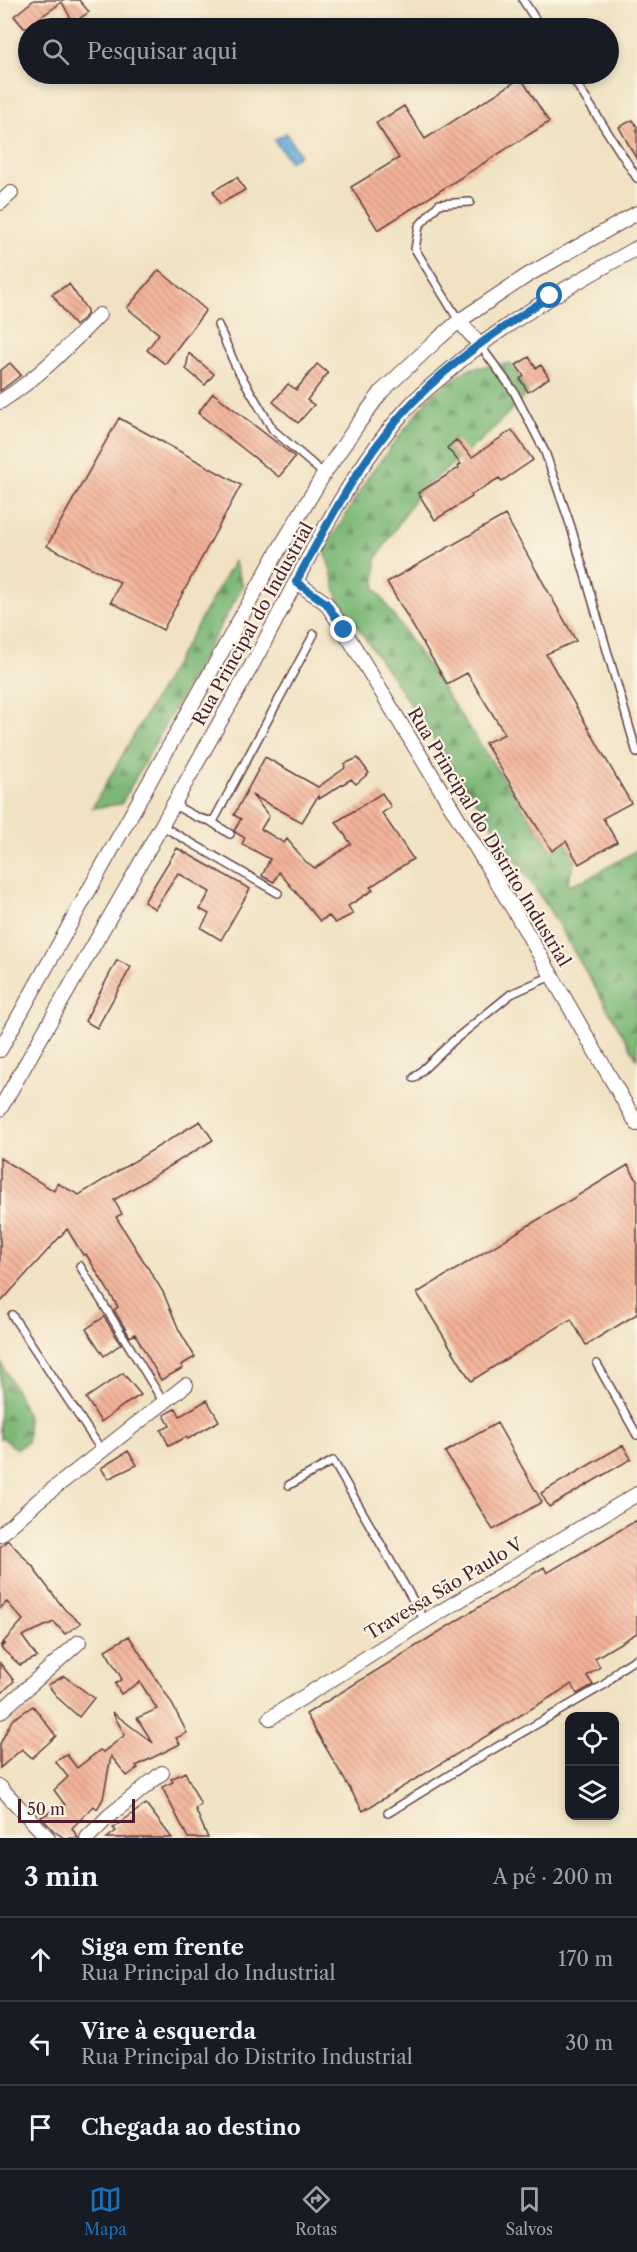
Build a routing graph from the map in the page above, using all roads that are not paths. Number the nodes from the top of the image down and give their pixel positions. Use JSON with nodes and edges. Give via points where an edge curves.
{"nodes":[{"id":1,"x":523,"y":0,"type":"edge"},
{"id":2,"x":535,"y":18,"type":"edge"},
{"id":3,"x":576,"y":84,"type":"edge"},
{"id":4,"x":637,"y":178,"type":"edge"},
{"id":5,"x":11,"y":193,"type":"dead end"},
{"id":6,"x":470,"y":202,"type":"dead end"},
{"id":7,"x":0,"y":203,"type":"edge"},
{"id":8,"x":637,"y":213,"type":"edge"},
{"id":9,"x":637,"y":248,"type":"edge"},
{"id":10,"x":99,"y":315,"type":"dead end"},
{"id":11,"x":459,"y":321,"type":"junction"},
{"id":12,"x":218,"y":325,"type":"dead end"},
{"id":13,"x":479,"y":344,"type":"junction"},
{"id":14,"x":0,"y":402,"type":"edge"},
{"id":15,"x":324,"y":474,"type":"junction"},
{"id":16,"x":296,"y":582,"type":"junction"},
{"id":17,"x":314,"y":633,"type":"dead end"},
{"id":18,"x":637,"y":753,"type":"edge"},
{"id":19,"x":174,"y":805,"type":"junction"},
{"id":20,"x":210,"y":821,"type":"junction"},
{"id":21,"x":162,"y":826,"type":"junction"},
{"id":22,"x":230,"y":834,"type":"dead end"},
{"id":23,"x":278,"y":893,"type":"dead end"},
{"id":24,"x":551,"y":976,"type":"junction"},
{"id":25,"x":0,"y":1050,"type":"edge"},
{"id":26,"x":414,"y":1078,"type":"dead end"},
{"id":27,"x":0,"y":1109,"type":"edge"},
{"id":28,"x":637,"y":1124,"type":"edge"},
{"id":29,"x":80,"y":1266,"type":"dead end"},
{"id":30,"x":12,"y":1315,"type":"dead end"},
{"id":31,"x":597,"y":1364,"type":"dead end"},
{"id":32,"x":186,"y":1385,"type":"dead end"},
{"id":33,"x":164,"y":1403,"type":"junction"},
{"id":34,"x":637,"y":1435,"type":"edge"},
{"id":35,"x":102,"y":1451,"type":"junction"},
{"id":36,"x":289,"y":1485,"type":"dead end"},
{"id":37,"x":637,"y":1494,"type":"edge"},
{"id":38,"x":0,"y":1535,"type":"edge"},
{"id":39,"x":424,"y":1621,"type":"junction"},
{"id":40,"x":79,"y":1642,"type":"dead end"},
{"id":41,"x":637,"y":1658,"type":"edge"},
{"id":42,"x":0,"y":1712,"type":"edge"},
{"id":43,"x":270,"y":1718,"type":"dead end"},
{"id":44,"x":162,"y":1773,"type":"dead end"},
{"id":45,"x":0,"y":1786,"type":"edge"},
{"id":46,"x":388,"y":1813,"type":"dead end"},
{"id":47,"x":48,"y":1838,"type":"edge"},
{"id":48,"x":87,"y":1838,"type":"edge"}],
"edges":[{"from":1,"to":2,"type":"lane"},
{"from":3,"to":4,"type":"lane"},
{"from":5,"to":7,"type":"street"},
{"from":6,"to":11,"type":"lane","via":[[439,204],[418,226],[415,249]]},
{"from":8,"to":11,"type":"street","name":"Rua Principal do Industrial","via":[[528,275]]},
{"from":9,"to":13,"type":"street","name":"Rua Principal do Industrial","via":[[550,296]]},
{"from":10,"to":14,"type":"street","via":[[57,358]]},
{"from":11,"to":13,"type":"street"},
{"from":11,"to":15,"type":"street","name":"Rua Principal do Industrial","via":[[382,392]]},
{"from":12,"to":15,"type":"lane","via":[[236,367],[273,430]]},
{"from":13,"to":16,"type":"street","name":"Rua Principal do Industrial","via":[[413,402],[369,455]]},
{"from":13,"to":18,"type":"lane","via":[[513,390],[545,452]]},
{"from":15,"to":25,"type":"street","name":"Rua Principal do Industrial"},
{"from":16,"to":19,"type":"street","name":"Rua Principal do Industrial"},
{"from":16,"to":24,"type":"street","name":"Rua Principal do Distrito Industrial","via":[[326,603]]},
{"from":17,"to":20,"type":"lane","via":[[214,820]]},
{"from":19,"to":20,"type":"lane"},
{"from":19,"to":21,"type":"street","name":"Rua Principal do Industrial"},
{"from":20,"to":22,"type":"lane"},
{"from":21,"to":23,"type":"lane"},
{"from":21,"to":27,"type":"street","name":"Rua Principal do Industrial"},
{"from":24,"to":26,"type":"lane","via":[[512,994]]},
{"from":24,"to":28,"type":"street","name":"Rua Principal do Distrito Industrial"},
{"from":29,"to":33,"type":"lane"},
{"from":30,"to":35,"type":"lane"},
{"from":31,"to":34,"type":"lane"},
{"from":32,"to":33,"type":"street"},
{"from":33,"to":35,"type":"street"},
{"from":35,"to":38,"type":"street"},
{"from":36,"to":39,"type":"lane","via":[[333,1461]]},
{"from":37,"to":39,"type":"street","name":"Travessa São Paulo V"},
{"from":39,"to":43,"type":"street","name":"Travessa São Paulo V"},
{"from":40,"to":42,"type":"street"},
{"from":41,"to":46,"type":"lane","via":[[604,1685]]},
{"from":44,"to":48,"type":"street"},
{"from":45,"to":47,"type":"street"}]}
